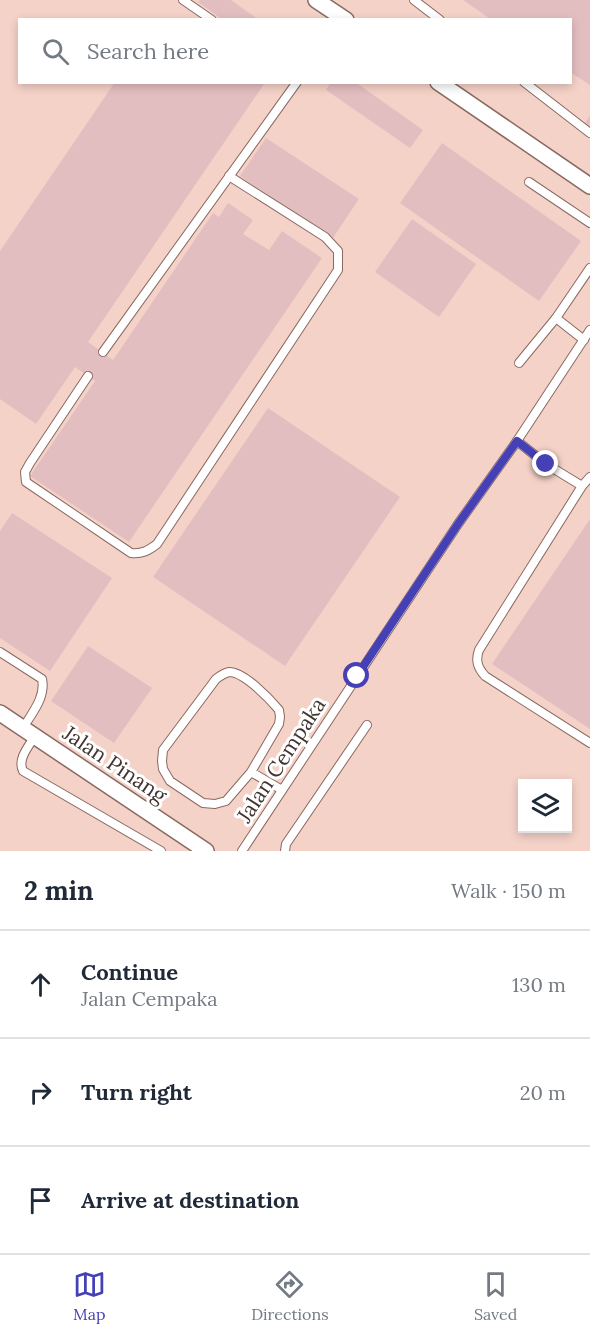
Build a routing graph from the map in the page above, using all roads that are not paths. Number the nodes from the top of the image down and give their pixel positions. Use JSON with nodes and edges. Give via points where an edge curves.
{"nodes":[{"id":1,"x":183,"y":0,"type":"edge"},
{"id":2,"x":316,"y":0,"type":"edge"},
{"id":3,"x":414,"y":0,"type":"edge"},
{"id":4,"x":209,"y":18,"type":"edge"},
{"id":5,"x":343,"y":18,"type":"edge"},
{"id":6,"x":437,"y":18,"type":"edge"},
{"id":7,"x":296,"y":84,"type":"edge"},
{"id":8,"x":441,"y":84,"type":"edge"},
{"id":9,"x":527,"y":84,"type":"edge"},
{"id":10,"x":590,"y":133,"type":"edge"},
{"id":11,"x":229,"y":176,"type":"junction"},
{"id":12,"x":529,"y":182,"type":"dead end"},
{"id":13,"x":590,"y":186,"type":"edge"},
{"id":14,"x":590,"y":223,"type":"edge"},
{"id":15,"x":590,"y":268,"type":"edge"},
{"id":16,"x":556,"y":318,"type":"junction"},
{"id":17,"x":590,"y":330,"type":"edge"},
{"id":18,"x":584,"y":340,"type":"junction"},
{"id":19,"x":103,"y":352,"type":"dead end"},
{"id":20,"x":519,"y":363,"type":"dead end"},
{"id":21,"x":88,"y":376,"type":"dead end"},
{"id":22,"x":517,"y":441,"type":"junction"},
{"id":23,"x":590,"y":477,"type":"edge"},
{"id":24,"x":582,"y":486,"type":"junction"},
{"id":25,"x":0,"y":652,"type":"edge"},
{"id":26,"x":0,"y":713,"type":"edge"},
{"id":27,"x":367,"y":724,"type":"dead end"},
{"id":28,"x":29,"y":732,"type":"junction"},
{"id":29,"x":590,"y":744,"type":"edge"},
{"id":30,"x":251,"y":772,"type":"junction"},
{"id":31,"x":282,"y":790,"type":"junction"},
{"id":32,"x":161,"y":851,"type":"edge"},
{"id":33,"x":206,"y":851,"type":"edge"},
{"id":34,"x":242,"y":851,"type":"edge"},
{"id":35,"x":285,"y":851,"type":"edge"}],
"edges":[{"from":1,"to":4,"type":"lane"},
{"from":2,"to":5,"type":"street"},
{"from":3,"to":6,"type":"lane"},
{"from":7,"to":11,"type":"lane"},
{"from":8,"to":13,"type":"street"},
{"from":9,"to":10,"type":"lane"},
{"from":11,"to":19,"type":"lane"},
{"from":11,"to":21,"type":"lane","via":[[325,237],[339,251],[338,270],[157,544],[139,554],[131,553],[26,482],[25,472],[30,463]]},
{"from":12,"to":14,"type":"lane"},
{"from":15,"to":16,"type":"lane"},
{"from":16,"to":18,"type":"lane"},
{"from":16,"to":20,"type":"lane"},
{"from":17,"to":18,"type":"lane","name":"Jalan Cempaka"},
{"from":18,"to":22,"type":"lane","name":"Jalan Cempaka"},
{"from":22,"to":24,"type":"lane"},
{"from":22,"to":31,"type":"lane","name":"Jalan Cempaka"},
{"from":23,"to":24,"type":"lane"},
{"from":24,"to":29,"type":"lane","via":[[477,656],[479,670],[485,676]]},
{"from":25,"to":28,"type":"lane","via":[[42,679],[44,688]]},
{"from":26,"to":28,"type":"street","name":"Jalan Pinang"},
{"from":27,"to":35,"type":"lane","via":[[286,843]]},
{"from":28,"to":32,"type":"lane","via":[[21,760],[23,771]]},
{"from":28,"to":33,"type":"street","name":"Jalan Pinang"},
{"from":30,"to":30,"type":"lane","via":[[226,801],[215,804],[203,803],[170,781],[163,770],[163,750],[216,679],[230,672],[241,675],[279,710],[279,724]]},
{"from":30,"to":31,"type":"lane"},
{"from":31,"to":34,"type":"lane","name":"Jalan Cempaka"}]}
